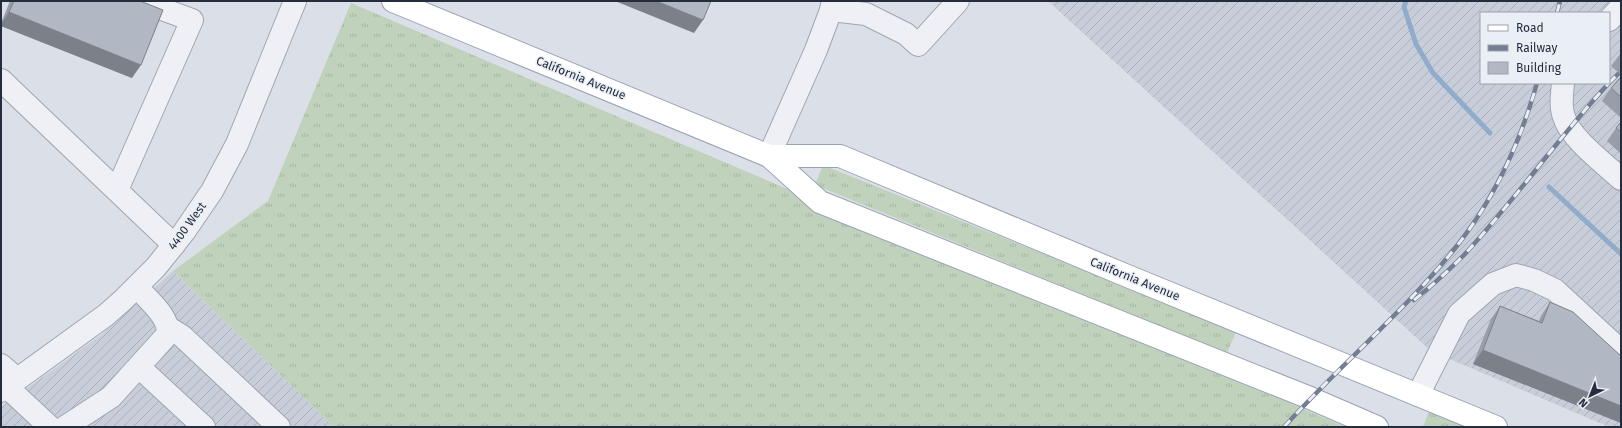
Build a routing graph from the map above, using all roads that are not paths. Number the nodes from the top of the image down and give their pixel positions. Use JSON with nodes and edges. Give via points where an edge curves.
{"nodes":[{"id":1,"x":140,"y":1,"type":"edge"},
{"id":2,"x":295,"y":1,"type":"edge"},
{"id":3,"x":393,"y":1,"type":"edge"},
{"id":4,"x":958,"y":1,"type":"edge"},
{"id":5,"x":832,"y":6,"type":"edge"},
{"id":6,"x":1621,"y":7,"type":"edge"},
{"id":7,"x":1610,"y":19,"type":"edge"},
{"id":8,"x":1,"y":80,"type":"edge"},
{"id":9,"x":1563,"y":84,"type":"edge"},
{"id":10,"x":769,"y":156,"type":"junction"},
{"id":11,"x":1621,"y":179,"type":"edge"},
{"id":12,"x":117,"y":190,"type":"junction"},
{"id":13,"x":174,"y":245,"type":"junction"},
{"id":14,"x":137,"y":287,"type":"junction"},
{"id":15,"x":169,"y":328,"type":"junction"},
{"id":16,"x":1621,"y":351,"type":"edge"},
{"id":17,"x":1,"y":365,"type":"edge"},
{"id":18,"x":139,"y":367,"type":"junction"},
{"id":19,"x":8,"y":386,"type":"edge"},
{"id":20,"x":1418,"y":395,"type":"junction"},
{"id":21,"x":50,"y":426,"type":"edge"},
{"id":22,"x":204,"y":427,"type":"edge"},
{"id":23,"x":279,"y":427,"type":"edge"},
{"id":24,"x":1377,"y":427,"type":"edge"},
{"id":25,"x":1496,"y":427,"type":"edge"}],
"edges":[{"from":1,"to":12,"type":"street","via":[[192,20]]},
{"from":2,"to":13,"type":"street","name":"4400 West","via":[[237,144],[212,192]]},
{"from":3,"to":10,"type":"main road","name":"California Avenue"},
{"from":4,"to":5,"type":"street","via":[[918,45],[906,34],[866,14]]},
{"from":5,"to":10,"type":"street","via":[[816,50]]},
{"from":6,"to":7,"type":"street"},
{"from":8,"to":12,"type":"street"},
{"from":9,"to":11,"type":"street","via":[[1564,117],[1573,135]]},
{"from":10,"to":20,"type":"main road","name":"California Avenue","via":[[840,156]]},
{"from":10,"to":24,"type":"main road","name":"California Avenue","via":[[820,202]]},
{"from":12,"to":13,"type":"street"},
{"from":13,"to":14,"type":"street","name":"4400 West"},
{"from":14,"to":15,"type":"street","via":[[165,319]]},
{"from":14,"to":19,"type":"street","name":"4400 West","via":[[106,315]]},
{"from":15,"to":18,"type":"street","via":[[164,340]]},
{"from":15,"to":23,"type":"street","via":[[182,336]]},
{"from":16,"to":20,"type":"street","via":[[1555,290],[1516,275],[1493,284],[1459,314]]},
{"from":17,"to":19,"type":"street"},
{"from":18,"to":21,"type":"street","via":[[111,397]]},
{"from":18,"to":22,"type":"street"},
{"from":19,"to":21,"type":"street"},
{"from":20,"to":25,"type":"main road","name":"California Avenue"}]}
